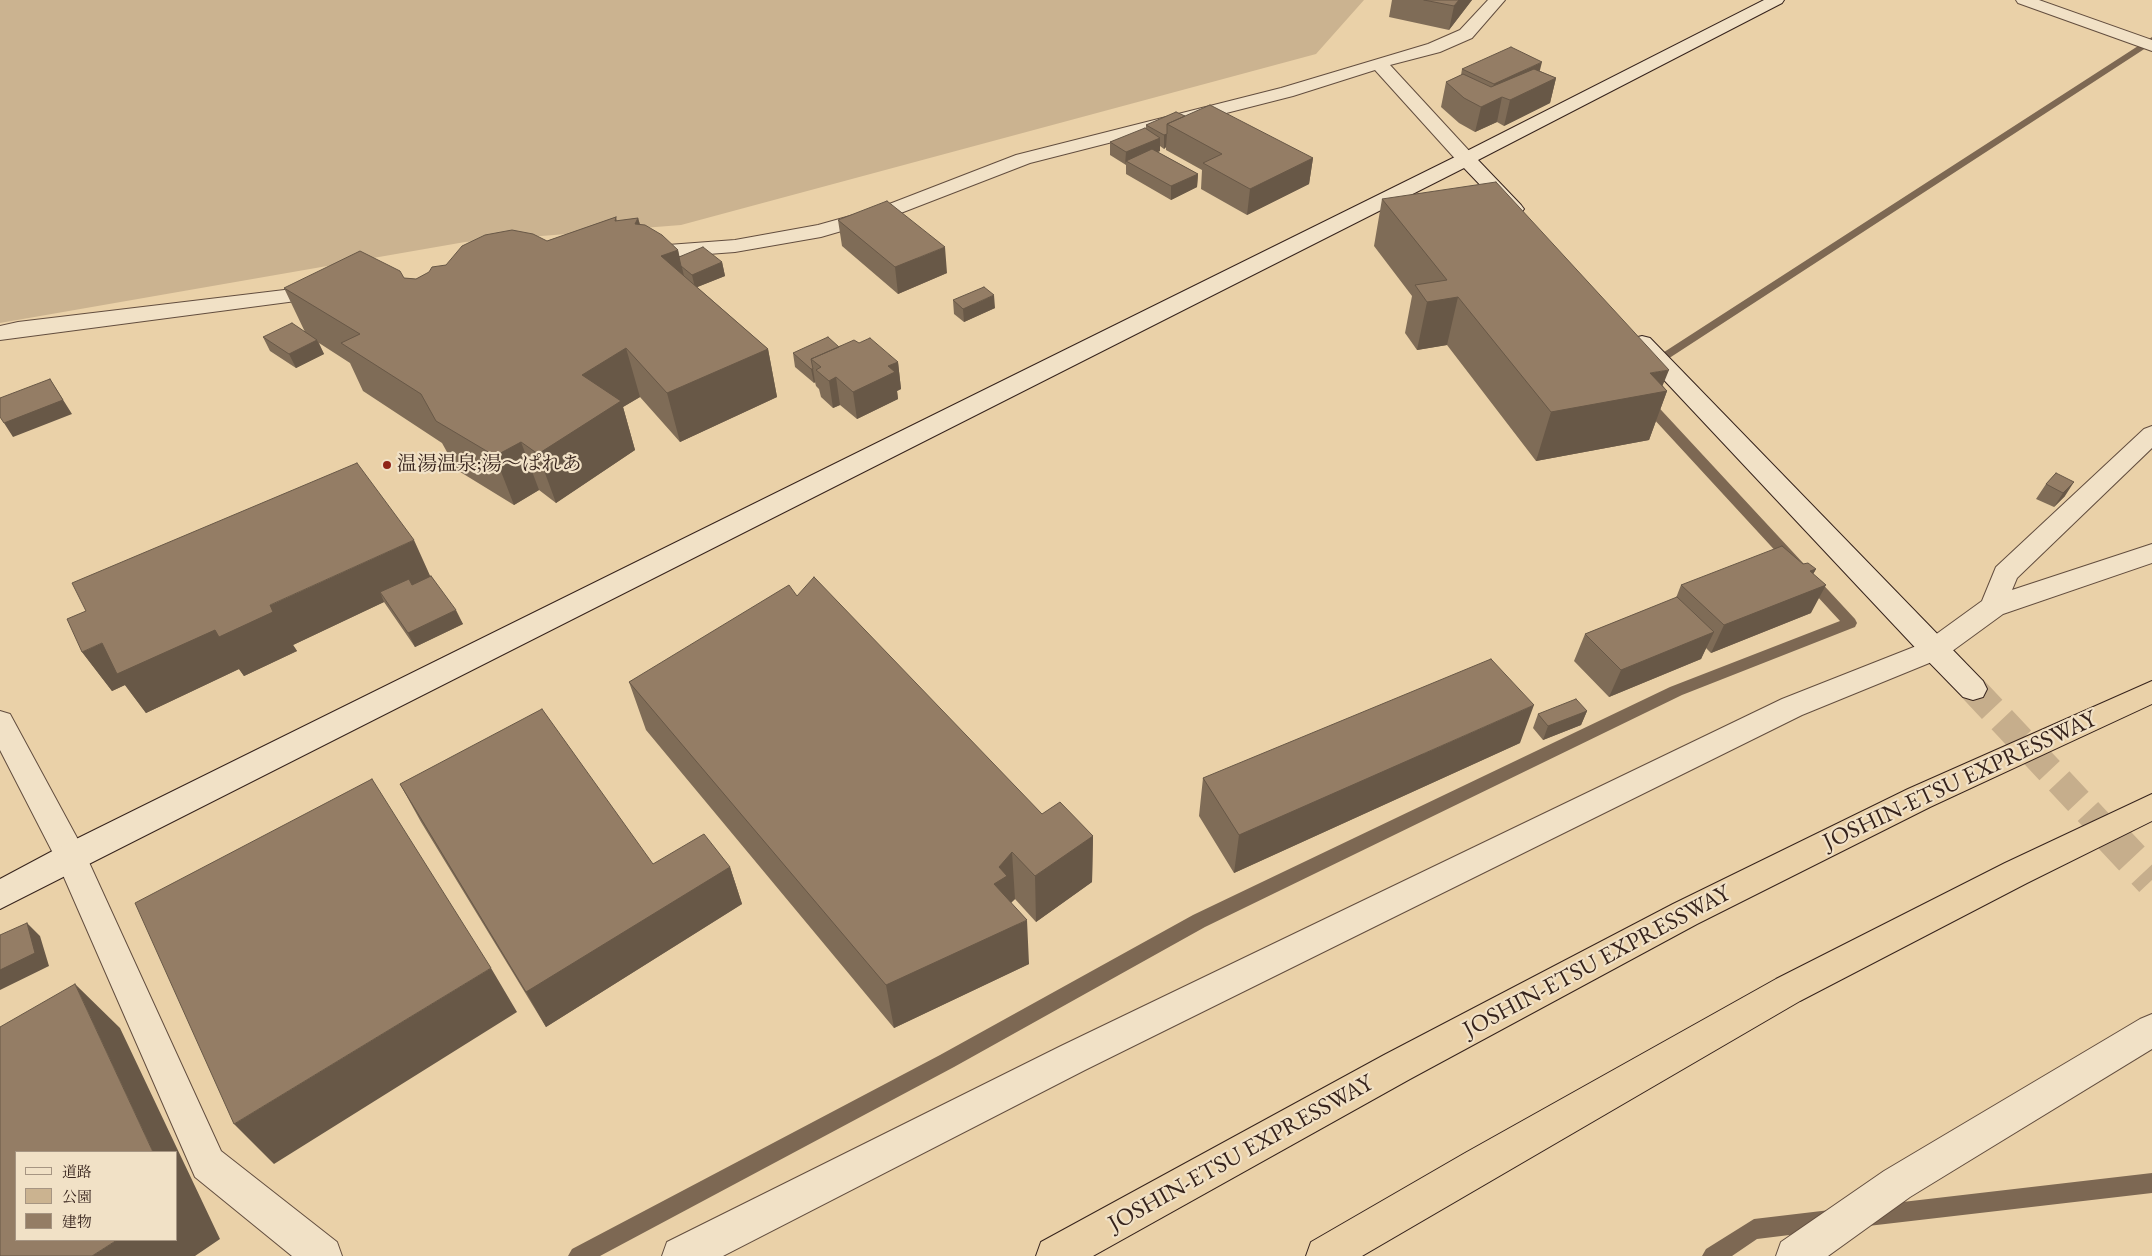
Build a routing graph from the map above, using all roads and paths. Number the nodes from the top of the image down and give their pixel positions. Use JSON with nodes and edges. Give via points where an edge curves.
{"nodes":[{"id":1,"x":1497,"y":0,"type":"edge"},
{"id":2,"x":1776,"y":0,"type":"edge"},
{"id":3,"x":2024,"y":0,"type":"edge"},
{"id":4,"x":2152,"y":46,"type":"edge"},
{"id":5,"x":1378,"y":63,"type":"junction"},
{"id":6,"x":1466,"y":159,"type":"junction"},
{"id":7,"x":1528,"y":224,"type":"edge"},
{"id":8,"x":624,"y":255,"type":"edge"},
{"id":9,"x":344,"y":288,"type":"edge"},
{"id":10,"x":1624,"y":325,"type":"edge"},
{"id":11,"x":0,"y":333,"type":"edge"},
{"id":12,"x":2152,"y":434,"type":"edge"},
{"id":13,"x":2152,"y":553,"type":"edge"},
{"id":14,"x":1993,"y":607,"type":"junction"},
{"id":15,"x":1934,"y":650,"type":"junction"},
{"id":16,"x":1973,"y":688,"type":"tunnel mouth"},
{"id":17,"x":2152,"y":692,"type":"edge"},
{"id":18,"x":0,"y":722,"type":"edge"},
{"id":19,"x":2152,"y":807,"type":"edge"},
{"id":20,"x":71,"y":856,"type":"junction"},
{"id":21,"x":0,"y":895,"type":"edge"},
{"id":22,"x":2152,"y":1030,"type":"edge"},
{"id":23,"x":323,"y":1256,"type":"edge"},
{"id":24,"x":681,"y":1256,"type":"edge"},
{"id":25,"x":1055,"y":1256,"type":"edge"},
{"id":26,"x":1325,"y":1256,"type":"edge"},
{"id":27,"x":1795,"y":1256,"type":"edge"}],
"edges":[{"from":1,"to":5,"type":"street","via":[[1466,34],[1434,48]]},
{"from":2,"to":6,"type":"street"},
{"from":3,"to":4,"type":"street"},
{"from":5,"to":6,"type":"street"},
{"from":5,"to":8,"type":"street","via":[[1287,92],[1024,159],[886,212],[821,231],[735,246]]},
{"from":6,"to":7,"type":"street"},
{"from":6,"to":20,"type":"street"},
{"from":9,"to":11,"type":"street","via":[[18,328]]},
{"from":10,"to":15,"type":"street"},
{"from":12,"to":14,"type":"street","via":[[2005,574]]},
{"from":13,"to":14,"type":"street"},
{"from":14,"to":15,"type":"street"},
{"from":15,"to":16,"type":"street"},
{"from":15,"to":24,"type":"street","via":[[1792,707],[1074,1058]]},
{"from":17,"to":25,"type":"highway","name":"JOSHIN-ETSU EXPRESSWAY","via":[[1919,798],[1685,914]]},
{"from":18,"to":20,"type":"street"},
{"from":19,"to":26,"type":"highway","via":[[1788,990]]},
{"from":20,"to":21,"type":"street"},
{"from":20,"to":23,"type":"street","via":[[208,1164]]},
{"from":22,"to":27,"type":"street","via":[[1896,1184]]}]}
